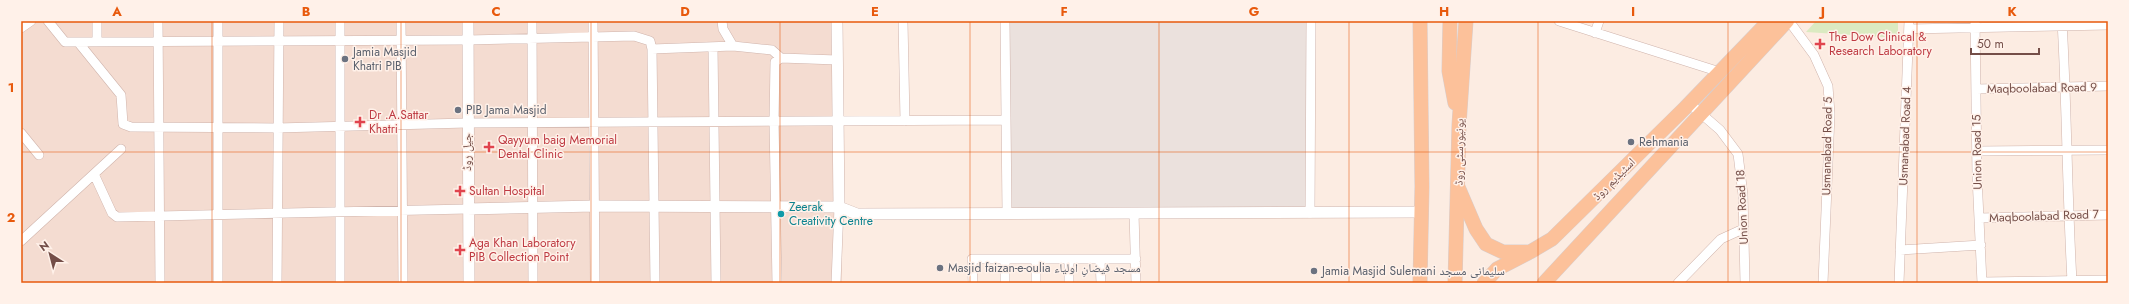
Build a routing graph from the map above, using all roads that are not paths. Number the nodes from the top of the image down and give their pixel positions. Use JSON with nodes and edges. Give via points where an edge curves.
{"nodes":[{"id":1,"x":31,"y":21,"type":"edge"},
{"id":2,"x":48,"y":21,"type":"edge"},
{"id":3,"x":97,"y":21,"type":"edge"},
{"id":4,"x":158,"y":21,"type":"edge"},
{"id":5,"x":218,"y":21,"type":"edge"},
{"id":6,"x":278,"y":21,"type":"edge"},
{"id":7,"x":340,"y":21,"type":"edge"},
{"id":8,"x":401,"y":21,"type":"edge"},
{"id":9,"x":468,"y":21,"type":"edge"},
{"id":10,"x":532,"y":21,"type":"edge"},
{"id":11,"x":592,"y":21,"type":"edge"},
{"id":12,"x":722,"y":21,"type":"edge"},
{"id":13,"x":837,"y":21,"type":"edge"},
{"id":14,"x":903,"y":21,"type":"edge"},
{"id":15,"x":1006,"y":21,"type":"edge"},
{"id":16,"x":1311,"y":21,"type":"edge"},
{"id":17,"x":1420,"y":21,"type":"edge"},
{"id":18,"x":1429,"y":21,"type":"edge"},
{"id":19,"x":1450,"y":21,"type":"edge"},
{"id":20,"x":1466,"y":21,"type":"edge"},
{"id":21,"x":1559,"y":21,"type":"edge"},
{"id":22,"x":1598,"y":21,"type":"edge"},
{"id":23,"x":1769,"y":21,"type":"edge"},
{"id":24,"x":1788,"y":21,"type":"edge"},
{"id":25,"x":2062,"y":23,"type":"edge"},
{"id":26,"x":1975,"y":24,"type":"edge"},
{"id":27,"x":1909,"y":25,"type":"edge"},
{"id":28,"x":2108,"y":25,"type":"edge"},
{"id":29,"x":21,"y":28,"type":"edge"},
{"id":30,"x":1595,"y":33,"type":"junction"},
{"id":31,"x":593,"y":37,"type":"junction"},
{"id":32,"x":532,"y":38,"type":"junction"},
{"id":33,"x":401,"y":40,"type":"junction"},
{"id":34,"x":468,"y":40,"type":"junction"},
{"id":35,"x":218,"y":41,"type":"junction"},
{"id":36,"x":279,"y":41,"type":"junction"},
{"id":37,"x":340,"y":41,"type":"junction"},
{"id":38,"x":78,"y":42,"type":"junction"},
{"id":39,"x":98,"y":42,"type":"junction"},
{"id":40,"x":158,"y":42,"type":"junction"},
{"id":41,"x":733,"y":46,"type":"junction"},
{"id":42,"x":713,"y":47,"type":"junction"},
{"id":43,"x":652,"y":49,"type":"junction"},
{"id":44,"x":781,"y":58,"type":"junction"},
{"id":45,"x":837,"y":60,"type":"junction"},
{"id":46,"x":1420,"y":69,"type":"junction"},
{"id":47,"x":1720,"y":72,"type":"junction"},
{"id":48,"x":2108,"y":86,"type":"edge"},
{"id":49,"x":2064,"y":87,"type":"junction"},
{"id":50,"x":1976,"y":89,"type":"junction"},
{"id":51,"x":1690,"y":104,"type":"junction"},
{"id":52,"x":1701,"y":113,"type":"junction"},
{"id":53,"x":1006,"y":120,"type":"junction"},
{"id":54,"x":714,"y":121,"type":"junction"},
{"id":55,"x":774,"y":121,"type":"junction"},
{"id":56,"x":837,"y":121,"type":"junction"},
{"id":57,"x":905,"y":121,"type":"junction"},
{"id":58,"x":532,"y":122,"type":"junction"},
{"id":59,"x":594,"y":122,"type":"junction"},
{"id":60,"x":653,"y":122,"type":"junction"},
{"id":61,"x":467,"y":123,"type":"junction"},
{"id":62,"x":1459,"y":125,"type":"junction"},
{"id":63,"x":340,"y":126,"type":"junction"},
{"id":64,"x":402,"y":126,"type":"junction"},
{"id":65,"x":159,"y":127,"type":"junction"},
{"id":66,"x":218,"y":127,"type":"junction"},
{"id":67,"x":277,"y":128,"type":"junction"},
{"id":68,"x":21,"y":133,"type":"edge"},
{"id":69,"x":121,"y":149,"type":"dead end"},
{"id":70,"x":2108,"y":150,"type":"edge"},
{"id":71,"x":1977,"y":151,"type":"junction"},
{"id":72,"x":2068,"y":151,"type":"junction"},
{"id":73,"x":39,"y":155,"type":"dead end"},
{"id":74,"x":94,"y":174,"type":"junction"},
{"id":75,"x":1458,"y":187,"type":"junction"},
{"id":76,"x":594,"y":206,"type":"junction"},
{"id":77,"x":532,"y":207,"type":"junction"},
{"id":78,"x":654,"y":207,"type":"junction"},
{"id":79,"x":715,"y":207,"type":"junction"},
{"id":80,"x":775,"y":207,"type":"junction"},
{"id":81,"x":839,"y":207,"type":"junction"},
{"id":82,"x":468,"y":209,"type":"junction"},
{"id":83,"x":402,"y":210,"type":"junction"},
{"id":84,"x":340,"y":211,"type":"junction"},
{"id":85,"x":277,"y":212,"type":"junction"},
{"id":86,"x":1422,"y":212,"type":"junction"},
{"id":87,"x":1007,"y":213,"type":"junction"},
{"id":88,"x":1134,"y":213,"type":"junction"},
{"id":89,"x":1310,"y":213,"type":"junction"},
{"id":90,"x":218,"y":214,"type":"junction"},
{"id":91,"x":2108,"y":215,"type":"edge"},
{"id":92,"x":2068,"y":216,"type":"junction"},
{"id":93,"x":160,"y":217,"type":"junction"},
{"id":94,"x":1979,"y":218,"type":"junction"},
{"id":95,"x":1743,"y":229,"type":"junction"},
{"id":96,"x":21,"y":241,"type":"edge"},
{"id":97,"x":1981,"y":245,"type":"junction"},
{"id":98,"x":1900,"y":250,"type":"junction"},
{"id":99,"x":1530,"y":252,"type":"junction"},
{"id":100,"x":1136,"y":258,"type":"junction"},
{"id":101,"x":1069,"y":259,"type":"junction"},
{"id":102,"x":1100,"y":259,"type":"junction"},
{"id":103,"x":1005,"y":260,"type":"junction"},
{"id":104,"x":1036,"y":260,"type":"junction"},
{"id":105,"x":2108,"y":280,"type":"edge"},
{"id":106,"x":2072,"y":281,"type":"junction"},
{"id":107,"x":1982,"y":282,"type":"edge"},
{"id":108,"x":160,"y":283,"type":"edge"},
{"id":109,"x":218,"y":283,"type":"edge"},
{"id":110,"x":276,"y":283,"type":"edge"},
{"id":111,"x":340,"y":283,"type":"edge"},
{"id":112,"x":403,"y":283,"type":"edge"},
{"id":113,"x":469,"y":283,"type":"edge"},
{"id":114,"x":533,"y":283,"type":"edge"},
{"id":115,"x":595,"y":283,"type":"edge"},
{"id":116,"x":655,"y":283,"type":"edge"},
{"id":117,"x":716,"y":283,"type":"edge"},
{"id":118,"x":777,"y":283,"type":"edge"},
{"id":119,"x":836,"y":283,"type":"edge"},
{"id":120,"x":973,"y":283,"type":"edge"},
{"id":121,"x":1005,"y":283,"type":"edge"},
{"id":122,"x":1036,"y":283,"type":"edge"},
{"id":123,"x":1069,"y":283,"type":"edge"},
{"id":124,"x":1101,"y":283,"type":"edge"},
{"id":125,"x":1136,"y":283,"type":"edge"},
{"id":126,"x":1420,"y":283,"type":"edge"},
{"id":127,"x":1455,"y":283,"type":"edge"},
{"id":128,"x":1484,"y":283,"type":"edge"},
{"id":129,"x":1544,"y":283,"type":"edge"},
{"id":130,"x":1678,"y":283,"type":"edge"},
{"id":131,"x":1745,"y":283,"type":"edge"},
{"id":132,"x":1823,"y":283,"type":"edge"},
{"id":133,"x":1899,"y":283,"type":"edge"}],
"edges":[{"from":1,"to":29,"type":"street"},
{"from":2,"to":38,"type":"street","via":[[65,42]]},
{"from":3,"to":39,"type":"street"},
{"from":4,"to":40,"type":"street"},
{"from":5,"to":35,"type":"street"},
{"from":6,"to":36,"type":"street"},
{"from":7,"to":37,"type":"street"},
{"from":8,"to":33,"type":"street"},
{"from":9,"to":34,"type":"street","name":"جیل روڈ"},
{"from":10,"to":32,"type":"street"},
{"from":11,"to":31,"type":"street"},
{"from":12,"to":41,"type":"street","via":[[723,29]]},
{"from":13,"to":45,"type":"street"},
{"from":14,"to":57,"type":"street"},
{"from":15,"to":53,"type":"street"},
{"from":16,"to":89,"type":"street"},
{"from":17,"to":46,"type":"main road"},
{"from":18,"to":46,"type":"main road","via":[[1429,37]]},
{"from":19,"to":62,"type":"main road","via":[[1449,71]]},
{"from":20,"to":62,"type":"main road","name":"یونیورسٹی روڈ"},
{"from":21,"to":30,"type":"street"},
{"from":22,"to":30,"type":"street"},
{"from":23,"to":47,"type":"main road","name":"اسٹیڈیم روڈ"},
{"from":24,"to":52,"type":"main road","name":"اسٹیڈیم روڈ"},
{"from":24,"to":132,"type":"street","name":"Usmanabad Road 5","via":[[1814,55],[1828,86],[1830,114]]},
{"from":25,"to":26,"type":"street"},
{"from":25,"to":28,"type":"street"},
{"from":25,"to":49,"type":"street"},
{"from":26,"to":27,"type":"street"},
{"from":26,"to":50,"type":"street","name":"Union Road 15"},
{"from":27,"to":98,"type":"street","name":"Usmanabad Road 4"},
{"from":30,"to":47,"type":"street"},
{"from":31,"to":32,"type":"street"},
{"from":31,"to":43,"type":"street","via":[[634,36],[650,41]]},
{"from":31,"to":59,"type":"street"},
{"from":32,"to":34,"type":"street"},
{"from":32,"to":58,"type":"street"},
{"from":33,"to":34,"type":"street"},
{"from":33,"to":37,"type":"street"},
{"from":33,"to":64,"type":"street"},
{"from":34,"to":61,"type":"street","name":"جیل روڈ"},
{"from":35,"to":36,"type":"street"},
{"from":35,"to":40,"type":"street"},
{"from":35,"to":66,"type":"street"},
{"from":36,"to":37,"type":"street"},
{"from":36,"to":67,"type":"street"},
{"from":37,"to":63,"type":"street"},
{"from":38,"to":39,"type":"street"},
{"from":38,"to":65,"type":"street","via":[[121,95],[125,126]]},
{"from":39,"to":40,"type":"street"},
{"from":40,"to":65,"type":"street"},
{"from":41,"to":42,"type":"street"},
{"from":41,"to":44,"type":"street","via":[[772,50]]},
{"from":42,"to":43,"type":"street"},
{"from":42,"to":54,"type":"street"},
{"from":43,"to":60,"type":"street"},
{"from":44,"to":45,"type":"street"},
{"from":44,"to":55,"type":"street","via":[[776,62]]},
{"from":45,"to":56,"type":"street"},
{"from":46,"to":86,"type":"main road"},
{"from":47,"to":51,"type":"main road","name":"اسٹیڈیم روڈ"},
{"from":48,"to":49,"type":"street","name":"Maqboolabad Road 9"},
{"from":49,"to":50,"type":"street","name":"Maqboolabad Road 9"},
{"from":49,"to":72,"type":"street"},
{"from":50,"to":71,"type":"street","name":"Union Road 15"},
{"from":51,"to":52,"type":"street","name":"Union Road 18"},
{"from":51,"to":99,"type":"main road","name":"اسٹیڈیم روڈ","via":[[1552,239]]},
{"from":52,"to":95,"type":"street","name":"Union Road 18","via":[[1720,130],[1738,154],[1743,195]]},
{"from":52,"to":129,"type":"main road","name":"اسٹیڈیم روڈ"},
{"from":53,"to":57,"type":"street"},
{"from":53,"to":87,"type":"street"},
{"from":54,"to":55,"type":"street"},
{"from":54,"to":60,"type":"street"},
{"from":54,"to":79,"type":"street"},
{"from":55,"to":56,"type":"street"},
{"from":55,"to":80,"type":"street"},
{"from":56,"to":57,"type":"street"},
{"from":56,"to":81,"type":"street"},
{"from":58,"to":59,"type":"street"},
{"from":58,"to":61,"type":"street"},
{"from":58,"to":77,"type":"street"},
{"from":59,"to":60,"type":"street"},
{"from":59,"to":76,"type":"street"},
{"from":60,"to":78,"type":"street"},
{"from":61,"to":64,"type":"street"},
{"from":61,"to":82,"type":"street","name":"جیل روڈ"},
{"from":62,"to":75,"type":"main road","name":"یونیورسٹی روڈ"},
{"from":63,"to":64,"type":"street"},
{"from":63,"to":67,"type":"street"},
{"from":63,"to":84,"type":"street"},
{"from":64,"to":83,"type":"street"},
{"from":65,"to":66,"type":"street"},
{"from":65,"to":93,"type":"street"},
{"from":66,"to":67,"type":"street"},
{"from":66,"to":90,"type":"street"},
{"from":67,"to":85,"type":"street"},
{"from":68,"to":73,"type":"street"},
{"from":69,"to":74,"type":"street"},
{"from":70,"to":72,"type":"street"},
{"from":71,"to":72,"type":"street"},
{"from":71,"to":94,"type":"street","name":"Union Road 15"},
{"from":72,"to":92,"type":"street"},
{"from":74,"to":93,"type":"street","via":[[114,216]]},
{"from":74,"to":96,"type":"street"},
{"from":75,"to":99,"type":"main road","via":[[1476,229],[1486,244],[1503,252]]},
{"from":75,"to":127,"type":"main road","name":"یونیورسٹی روڈ"},
{"from":76,"to":77,"type":"street"},
{"from":76,"to":78,"type":"street"},
{"from":76,"to":115,"type":"street"},
{"from":77,"to":82,"type":"street"},
{"from":77,"to":114,"type":"street"},
{"from":78,"to":79,"type":"street"},
{"from":78,"to":116,"type":"street"},
{"from":79,"to":80,"type":"street"},
{"from":79,"to":117,"type":"street"},
{"from":80,"to":81,"type":"street"},
{"from":80,"to":118,"type":"street"},
{"from":81,"to":87,"type":"street","via":[[857,214]]},
{"from":81,"to":119,"type":"street"},
{"from":82,"to":83,"type":"street"},
{"from":82,"to":113,"type":"street","name":"جیل روڈ"},
{"from":83,"to":84,"type":"street"},
{"from":83,"to":112,"type":"street"},
{"from":84,"to":85,"type":"street"},
{"from":84,"to":111,"type":"street"},
{"from":85,"to":90,"type":"street"},
{"from":85,"to":110,"type":"street"},
{"from":86,"to":89,"type":"street"},
{"from":86,"to":126,"type":"main road"},
{"from":87,"to":88,"type":"street"},
{"from":88,"to":89,"type":"street"},
{"from":88,"to":100,"type":"street"},
{"from":90,"to":93,"type":"street"},
{"from":90,"to":109,"type":"street"},
{"from":91,"to":92,"type":"street","name":"Maqboolabad Road 7"},
{"from":92,"to":94,"type":"street","name":"Maqboolabad Road 7"},
{"from":92,"to":106,"type":"street"},
{"from":93,"to":108,"type":"street"},
{"from":94,"to":97,"type":"street","name":"Union Road 15"},
{"from":95,"to":130,"type":"street","via":[[1721,238]]},
{"from":95,"to":131,"type":"street","name":"Union Road 18"},
{"from":97,"to":98,"type":"street"},
{"from":97,"to":107,"type":"street","name":"Union Road 15"},
{"from":98,"to":133,"type":"street","name":"Usmanabad Road 4"},
{"from":99,"to":128,"type":"main road","name":"اسٹیڈیم روڈ","via":[[1497,269]]},
{"from":100,"to":102,"type":"street"},
{"from":100,"to":125,"type":"street"},
{"from":101,"to":102,"type":"street"},
{"from":101,"to":104,"type":"street"},
{"from":101,"to":123,"type":"street"},
{"from":102,"to":124,"type":"street"},
{"from":103,"to":104,"type":"street"},
{"from":103,"to":120,"type":"street","via":[[972,259]]},
{"from":103,"to":121,"type":"street"},
{"from":104,"to":122,"type":"street"},
{"from":105,"to":106,"type":"street"},
{"from":106,"to":107,"type":"street"}]}
